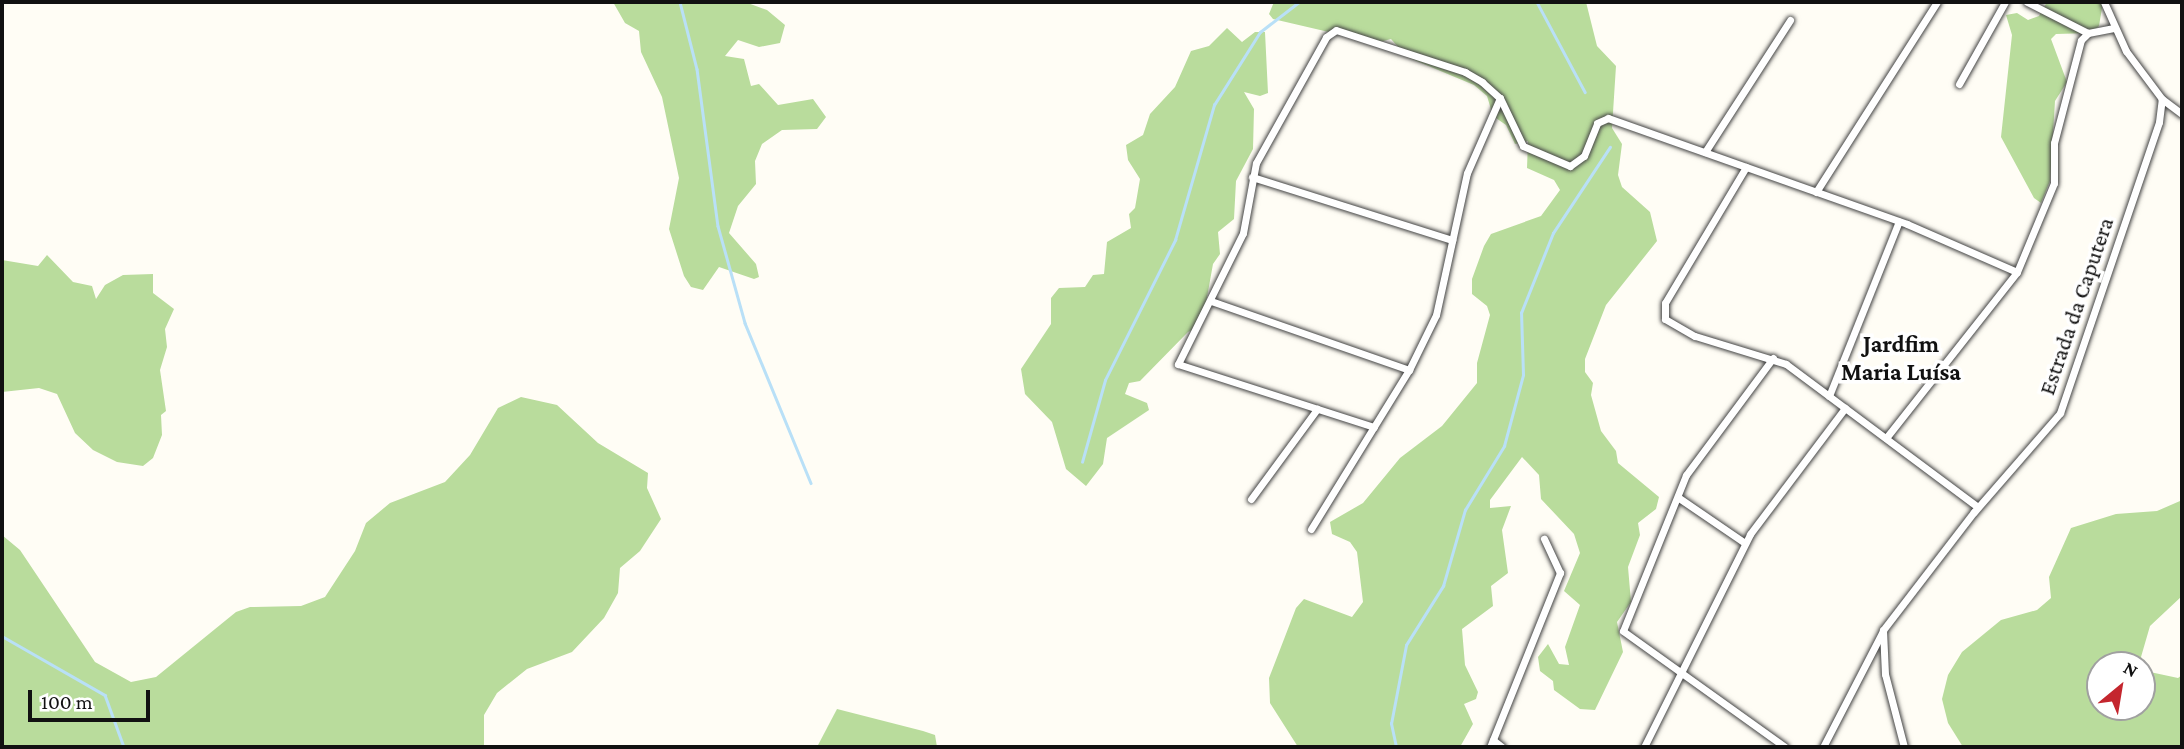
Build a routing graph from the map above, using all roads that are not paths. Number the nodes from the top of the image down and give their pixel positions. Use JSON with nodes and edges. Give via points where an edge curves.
{"nodes":[{"id":1,"x":1937,"y":2,"type":"edge"},
{"id":2,"x":2005,"y":2,"type":"edge"},
{"id":3,"x":2027,"y":2,"type":"edge"},
{"id":4,"x":2104,"y":2,"type":"edge"},
{"id":5,"x":1790,"y":20,"type":"dead end"},
{"id":6,"x":2113,"y":28,"type":"junction"},
{"id":7,"x":2088,"y":33,"type":"junction"},
{"id":8,"x":1959,"y":84,"type":"dead end"},
{"id":9,"x":1500,"y":98,"type":"junction"},
{"id":10,"x":2162,"y":99,"type":"junction"},
{"id":11,"x":2182,"y":114,"type":"edge"},
{"id":12,"x":1705,"y":152,"type":"junction"},
{"id":13,"x":1746,"y":167,"type":"junction"},
{"id":14,"x":1252,"y":177,"type":"junction"},
{"id":15,"x":1816,"y":192,"type":"junction"},
{"id":16,"x":1899,"y":221,"type":"junction"},
{"id":17,"x":1452,"y":240,"type":"junction"},
{"id":18,"x":2017,"y":272,"type":"junction"},
{"id":19,"x":1211,"y":301,"type":"junction"},
{"id":20,"x":1773,"y":358,"type":"junction"},
{"id":21,"x":1409,"y":370,"type":"junction"},
{"id":22,"x":1829,"y":396,"type":"junction"},
{"id":23,"x":1845,"y":408,"type":"junction"},
{"id":24,"x":1317,"y":409,"type":"junction"},
{"id":25,"x":1374,"y":427,"type":"junction"},
{"id":26,"x":1886,"y":438,"type":"junction"},
{"id":27,"x":1679,"y":498,"type":"junction"},
{"id":28,"x":1251,"y":499,"type":"dead end"},
{"id":29,"x":1978,"y":507,"type":"junction"},
{"id":30,"x":1311,"y":529,"type":"dead end"},
{"id":31,"x":1544,"y":538,"type":"dead end"},
{"id":32,"x":1745,"y":543,"type":"junction"},
{"id":33,"x":1883,"y":630,"type":"junction"},
{"id":34,"x":1680,"y":673,"type":"junction"},
{"id":35,"x":1492,"y":743,"type":"edge"},
{"id":36,"x":1502,"y":747,"type":"edge"},
{"id":37,"x":1644,"y":747,"type":"edge"},
{"id":38,"x":1785,"y":747,"type":"edge"},
{"id":39,"x":1823,"y":747,"type":"edge"},
{"id":40,"x":1904,"y":747,"type":"edge"}],
"edges":[{"from":1,"to":15,"type":"street"},
{"from":2,"to":8,"type":"street"},
{"from":3,"to":7,"type":"street"},
{"from":4,"to":6,"type":"street"},
{"from":5,"to":12,"type":"street"},
{"from":6,"to":7,"type":"street"},
{"from":6,"to":10,"type":"street"},
{"from":7,"to":18,"type":"street","via":[[2081,40],[2060,115],[2048,205]]},
{"from":9,"to":12,"type":"street","via":[[1523,146],[1570,166],[1584,156],[1597,123],[1608,118]]},
{"from":9,"to":14,"type":"street","via":[[1465,72],[1336,30],[1326,37]]},
{"from":9,"to":17,"type":"street","via":[[1469,165]]},
{"from":10,"to":11,"type":"street"},
{"from":10,"to":29,"type":"street","name":"Estrada da Caputera","via":[[2160,122],[2060,413]]},
{"from":12,"to":13,"type":"street"},
{"from":13,"to":15,"type":"street"},
{"from":13,"to":20,"type":"street","via":[[1662,312],[1673,326],[1695,336]]},
{"from":14,"to":17,"type":"street"},
{"from":14,"to":19,"type":"street","via":[[1243,233]]},
{"from":15,"to":16,"type":"street"},
{"from":16,"to":18,"type":"street"},
{"from":16,"to":22,"type":"street"},
{"from":17,"to":21,"type":"street","via":[[1436,315]]},
{"from":18,"to":26,"type":"street"},
{"from":19,"to":21,"type":"street"},
{"from":19,"to":24,"type":"street","via":[[1178,364]]},
{"from":20,"to":22,"type":"street"},
{"from":20,"to":27,"type":"street","via":[[1686,475]]},
{"from":21,"to":25,"type":"street"},
{"from":22,"to":23,"type":"street"},
{"from":23,"to":26,"type":"street"},
{"from":23,"to":32,"type":"street"},
{"from":24,"to":25,"type":"street"},
{"from":24,"to":28,"type":"street"},
{"from":25,"to":30,"type":"street"},
{"from":26,"to":29,"type":"street"},
{"from":27,"to":32,"type":"street"},
{"from":27,"to":34,"type":"street","via":[[1623,631]]},
{"from":29,"to":33,"type":"street","name":"Estrada da Caputera"},
{"from":31,"to":35,"type":"street","via":[[1560,573]]},
{"from":32,"to":34,"type":"street"},
{"from":33,"to":39,"type":"street","name":"Estrada da Caputera"},
{"from":33,"to":40,"type":"street","via":[[1885,674]]},
{"from":34,"to":37,"type":"street"},
{"from":34,"to":38,"type":"street"},
{"from":35,"to":36,"type":"street"}]}
